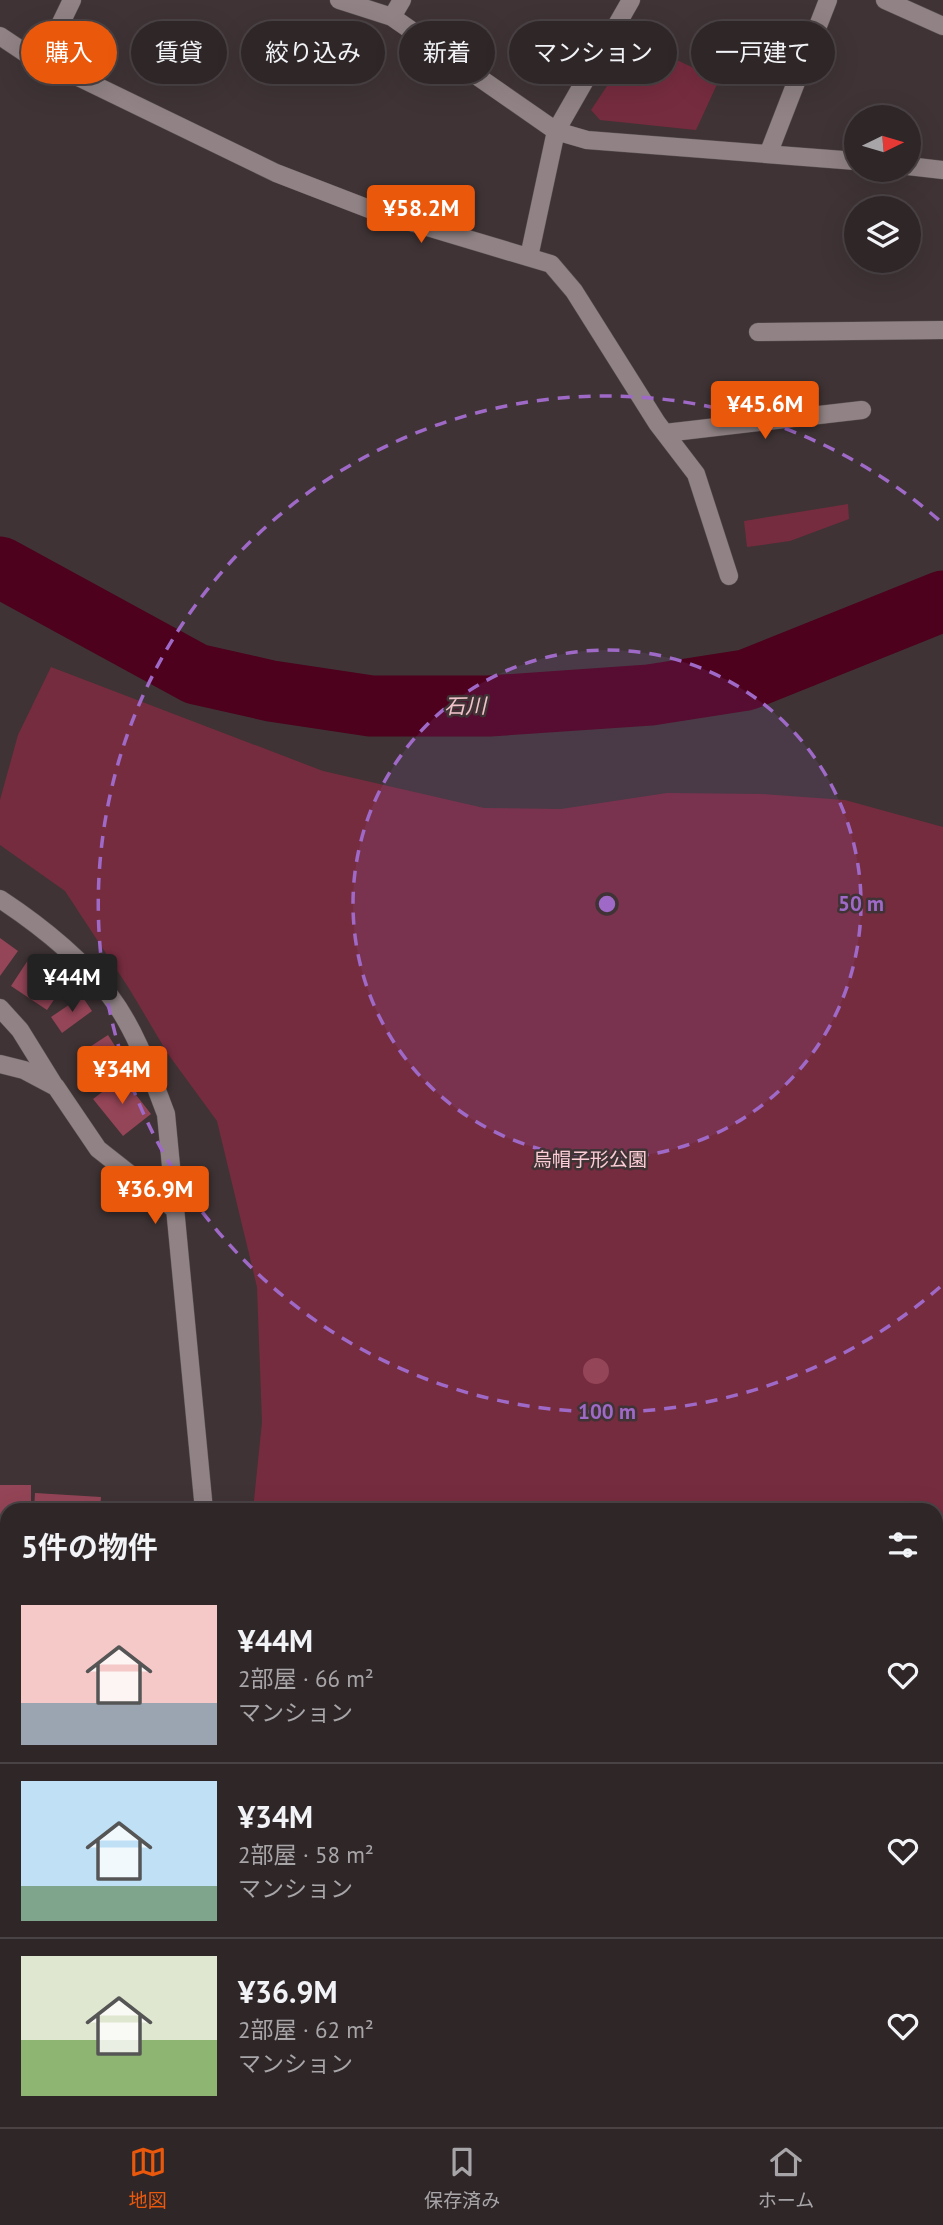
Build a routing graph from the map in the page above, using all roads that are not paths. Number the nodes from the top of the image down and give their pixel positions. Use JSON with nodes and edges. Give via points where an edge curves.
{"nodes":[{"id":1,"x":72,"y":0,"type":"edge"},
{"id":2,"x":339,"y":0,"type":"edge"},
{"id":3,"x":402,"y":0,"type":"edge"},
{"id":4,"x":631,"y":0,"type":"edge"},
{"id":5,"x":828,"y":0,"type":"edge"},
{"id":6,"x":886,"y":0,"type":"edge"},
{"id":7,"x":392,"y":17,"type":"junction"},
{"id":8,"x":62,"y":21,"type":"edge"},
{"id":9,"x":943,"y":26,"type":"edge"},
{"id":10,"x":0,"y":36,"type":"edge"},
{"id":11,"x":21,"y":50,"type":"edge"},
{"id":12,"x":93,"y":84,"type":"edge"},
{"id":13,"x":556,"y":131,"type":"junction"},
{"id":14,"x":769,"y":152,"type":"junction"},
{"id":15,"x":844,"y":160,"type":"edge"},
{"id":16,"x":921,"y":167,"type":"edge"},
{"id":17,"x":943,"y":170,"type":"edge"},
{"id":18,"x":529,"y":257,"type":"junction"},
{"id":19,"x":943,"y":330,"type":"edge"},
{"id":20,"x":758,"y":332,"type":"dead end"},
{"id":21,"x":943,"y":340,"type":"edge"},
{"id":22,"x":862,"y":410,"type":"dead end"},
{"id":23,"x":665,"y":433,"type":"junction"},
{"id":24,"x":729,"y":576,"type":"dead end"},
{"id":25,"x":0,"y":899,"type":"edge"},
{"id":26,"x":0,"y":1008,"type":"edge"},
{"id":27,"x":0,"y":1064,"type":"edge"},
{"id":28,"x":56,"y":1087,"type":"junction"},
{"id":29,"x":173,"y":1208,"type":"junction"},
{"id":30,"x":204,"y":1503,"type":"edge"}],
"edges":[{"from":1,"to":8,"type":"street"},
{"from":2,"to":7,"type":"street"},
{"from":3,"to":7,"type":"street"},
{"from":4,"to":13,"type":"street"},
{"from":5,"to":14,"type":"street"},
{"from":6,"to":9,"type":"street"},
{"from":7,"to":13,"type":"street"},
{"from":10,"to":11,"type":"street"},
{"from":12,"to":18,"type":"street","via":[[289,178],[377,212]]},
{"from":13,"to":14,"type":"street","via":[[587,140]]},
{"from":13,"to":18,"type":"street"},
{"from":14,"to":15,"type":"street"},
{"from":16,"to":17,"type":"street"},
{"from":18,"to":23,"type":"street","via":[[551,264],[574,291]]},
{"from":19,"to":20,"type":"street"},
{"from":19,"to":21,"type":"street"},
{"from":22,"to":23,"type":"street"},
{"from":23,"to":24,"type":"street","via":[[696,474]]},
{"from":25,"to":29,"type":"street","via":[[71,953],[111,997],[146,1062],[166,1114]]},
{"from":26,"to":28,"type":"street","via":[[20,1030]]},
{"from":27,"to":28,"type":"street","via":[[24,1070]]},
{"from":28,"to":29,"type":"street","via":[[99,1149]]},
{"from":29,"to":30,"type":"street"}]}
